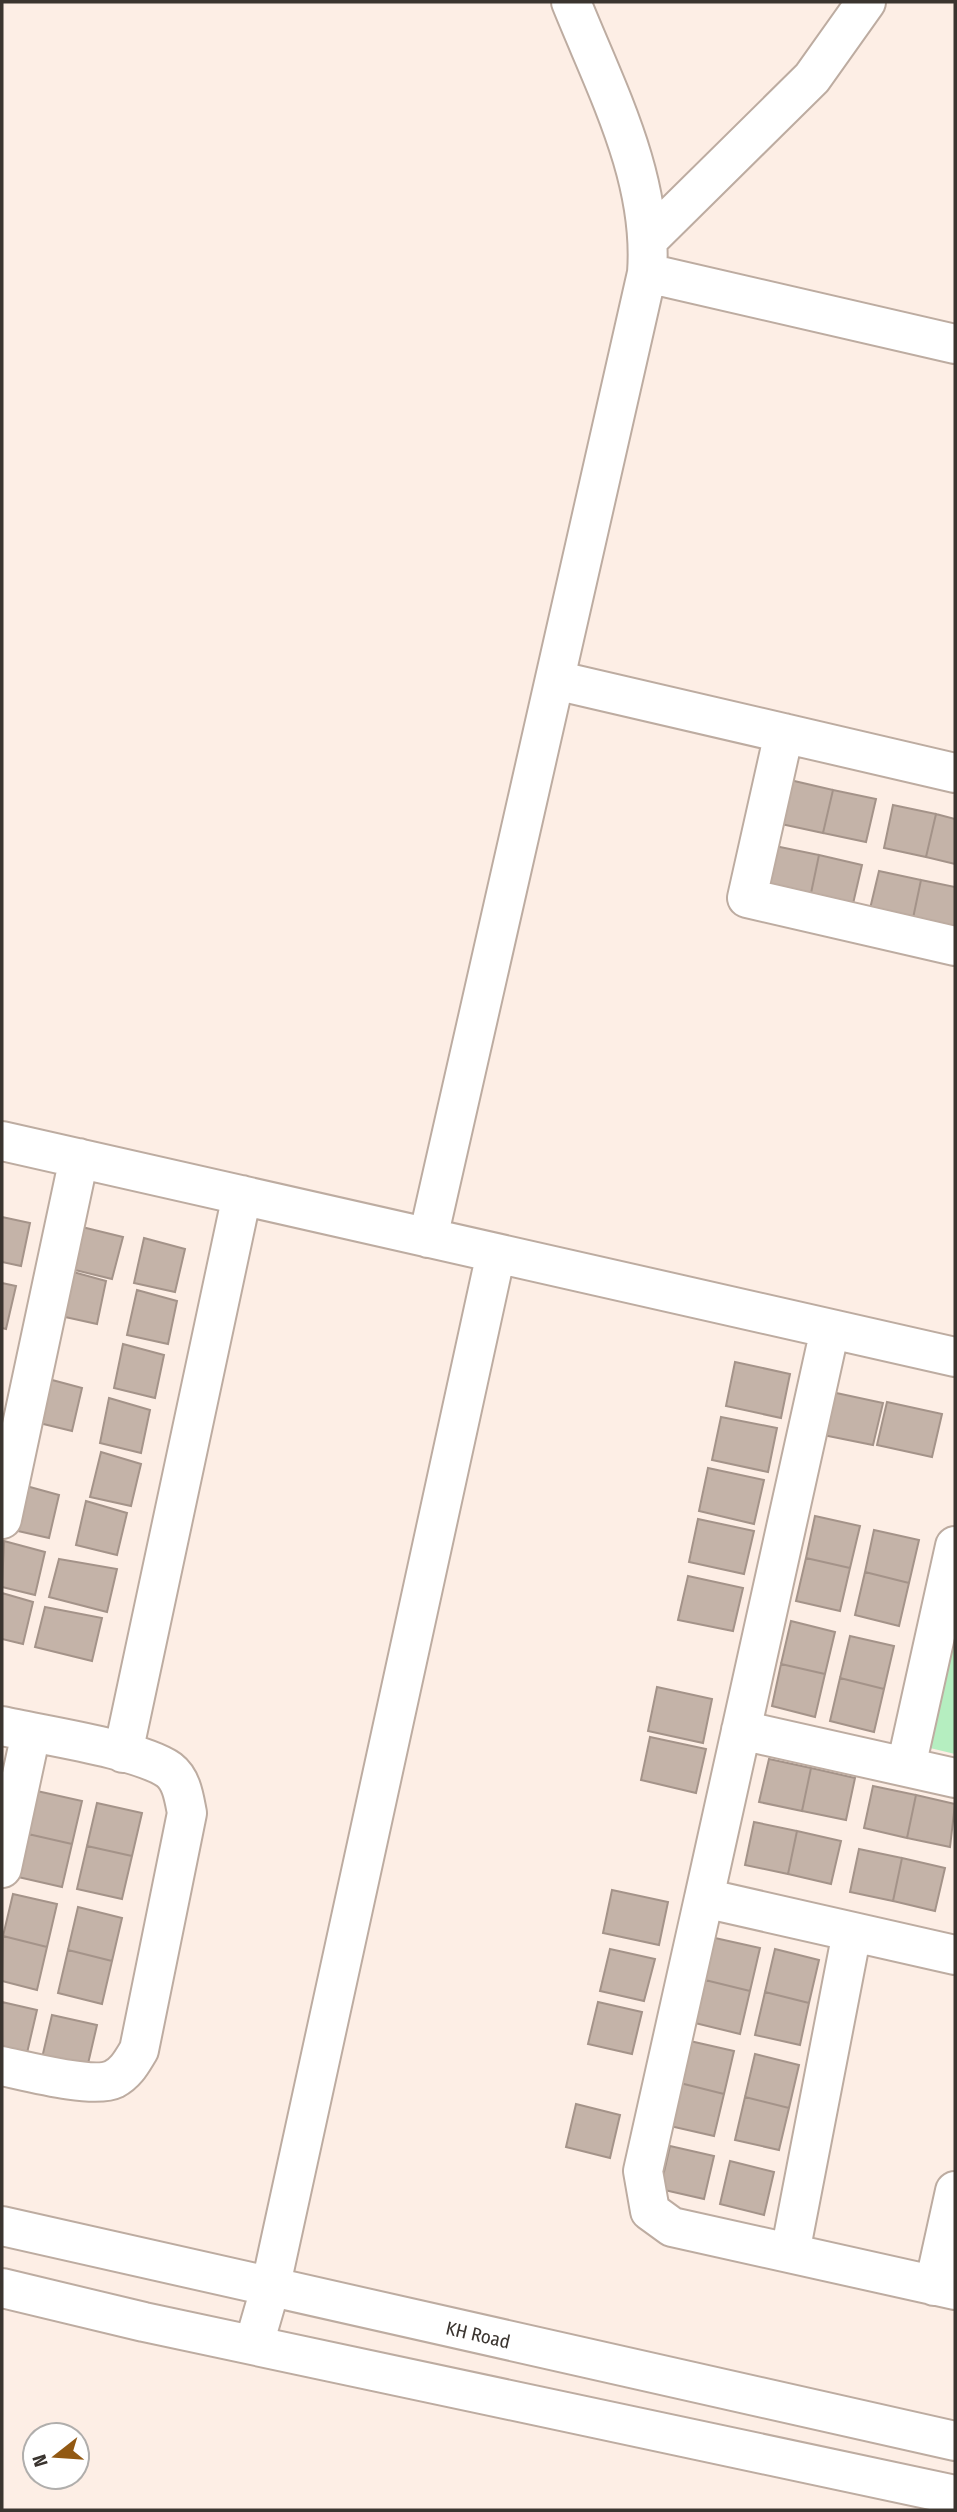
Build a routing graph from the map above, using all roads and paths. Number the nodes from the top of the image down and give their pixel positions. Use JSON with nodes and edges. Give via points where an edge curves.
{"nodes":[{"id":1,"x":571,"y":2,"type":"edge"},
{"id":2,"x":866,"y":2,"type":"edge"},
{"id":3,"x":648,"y":256,"type":"junction"},
{"id":4,"x":955,"y":344,"type":"edge"},
{"id":5,"x":555,"y":680,"type":"junction"},
{"id":6,"x":784,"y":733,"type":"junction"},
{"id":7,"x":955,"y":773,"type":"edge"},
{"id":8,"x":955,"y":946,"type":"edge"},
{"id":9,"x":2,"y":1140,"type":"edge"},
{"id":10,"x":79,"y":1158,"type":"junction"},
{"id":11,"x":242,"y":1195,"type":"junction"},
{"id":12,"x":428,"y":1238,"type":"junction"},
{"id":13,"x":496,"y":1253,"type":"junction"},
{"id":14,"x":830,"y":1329,"type":"junction"},
{"id":15,"x":955,"y":1357,"type":"edge"},
{"id":16,"x":18,"y":1361,"type":"edge"},
{"id":17,"x":2,"y":1518,"type":"edge"},
{"id":18,"x":953,"y":1563,"type":"edge"},
{"id":19,"x":17,"y":1730,"type":"edge"},
{"id":20,"x":741,"y":1730,"type":"junction"},
{"id":21,"x":122,"y":1753,"type":"junction"},
{"id":22,"x":906,"y":1767,"type":"junction"},
{"id":23,"x":955,"y":1778,"type":"edge"},
{"id":24,"x":2,"y":1868,"type":"edge"},
{"id":25,"x":704,"y":1898,"type":"junction"},
{"id":26,"x":852,"y":1932,"type":"junction"},
{"id":27,"x":955,"y":1955,"type":"edge"},
{"id":28,"x":2,"y":2067,"type":"edge"},
{"id":29,"x":955,"y":2191,"type":"edge"},
{"id":30,"x":2,"y":2227,"type":"edge"},
{"id":31,"x":790,"y":2253,"type":"junction"},
{"id":32,"x":2,"y":2288,"type":"edge"},
{"id":33,"x":270,"y":2288,"type":"junction"},
{"id":34,"x":945,"y":2288,"type":"edge"},
{"id":35,"x":254,"y":2344,"type":"junction"},
{"id":36,"x":955,"y":2441,"type":"edge"},
{"id":37,"x":955,"y":2495,"type":"edge"}],
"edges":[{"from":1,"to":3,"type":"street","via":[[627,140],[642,193]]},
{"from":2,"to":3,"type":"street","via":[[812,78]]},
{"from":3,"to":4,"type":"street"},
{"from":3,"to":5,"type":"street"},
{"from":5,"to":6,"type":"street"},
{"from":5,"to":12,"type":"street"},
{"from":6,"to":7,"type":"street"},
{"from":6,"to":8,"type":"street","via":[[747,898]]},
{"from":9,"to":10,"type":"street"},
{"from":10,"to":11,"type":"street"},
{"from":10,"to":16,"type":"street"},
{"from":11,"to":12,"type":"street"},
{"from":11,"to":21,"type":"street"},
{"from":12,"to":13,"type":"street"},
{"from":13,"to":14,"type":"street"},
{"from":13,"to":33,"type":"street"},
{"from":14,"to":15,"type":"street"},
{"from":14,"to":20,"type":"street"},
{"from":16,"to":17,"type":"street"},
{"from":18,"to":22,"type":"street"},
{"from":19,"to":21,"type":"street"},
{"from":19,"to":24,"type":"street"},
{"from":20,"to":22,"type":"street"},
{"from":20,"to":25,"type":"street"},
{"from":21,"to":28,"type":"street","via":[[171,1771],[183,1789],[187,1813],[139,2050],[127,2070],[112,2080]]},
{"from":22,"to":23,"type":"street"},
{"from":25,"to":26,"type":"street"},
{"from":25,"to":31,"type":"street","via":[[649,2137],[643,2171],[645,2194],[650,2211],[672,2227]]},
{"from":26,"to":27,"type":"street"},
{"from":26,"to":31,"type":"street"},
{"from":29,"to":34,"type":"street"},
{"from":30,"to":33,"type":"street","name":"KH Road"},
{"from":31,"to":34,"type":"street"},
{"from":32,"to":35,"type":"street"},
{"from":33,"to":35,"type":"street"},
{"from":33,"to":36,"type":"street","name":"KH Road"},
{"from":35,"to":37,"type":"street"}]}
